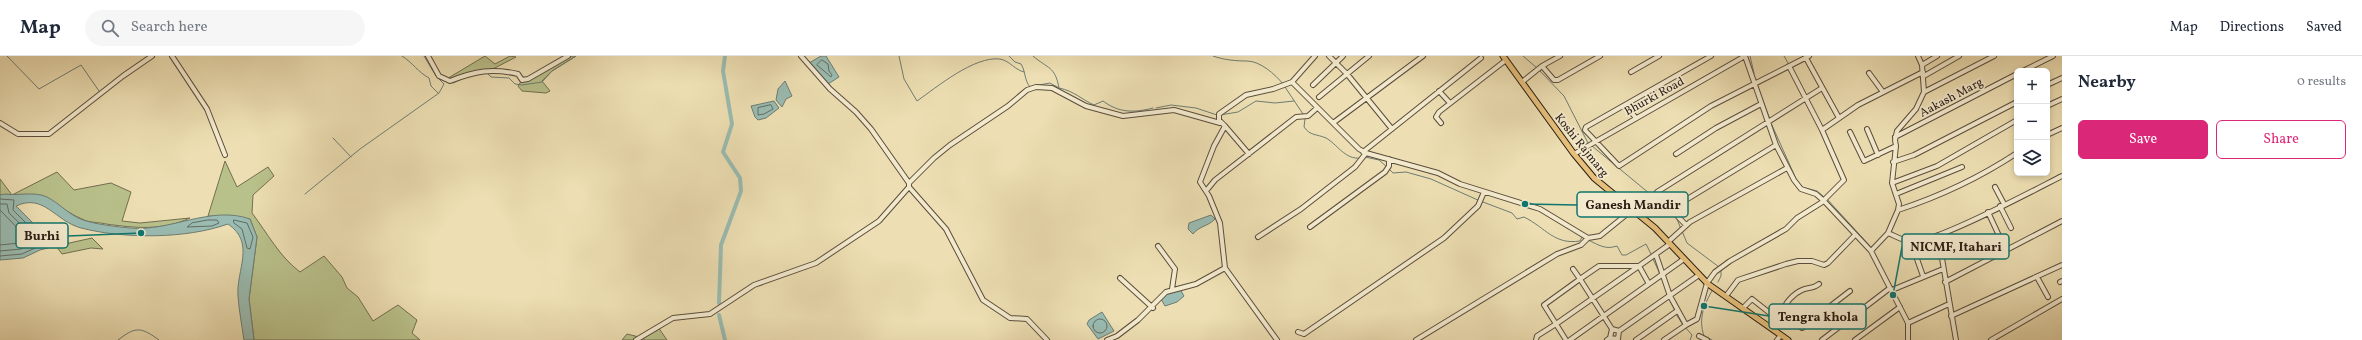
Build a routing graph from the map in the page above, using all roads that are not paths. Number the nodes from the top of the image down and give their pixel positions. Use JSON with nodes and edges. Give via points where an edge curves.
{"nodes":[{"id":1,"x":152,"y":56,"type":"edge"},
{"id":2,"x":172,"y":56,"type":"edge"},
{"id":3,"x":428,"y":56,"type":"edge"},
{"id":4,"x":568,"y":56,"type":"edge"},
{"id":5,"x":801,"y":56,"type":"edge"},
{"id":6,"x":1329,"y":56,"type":"edge"},
{"id":7,"x":1343,"y":56,"type":"edge"},
{"id":8,"x":1369,"y":56,"type":"edge"},
{"id":9,"x":1423,"y":56,"type":"edge"},
{"id":10,"x":1560,"y":56,"type":"edge"},
{"id":11,"x":1600,"y":56,"type":"edge"},
{"id":12,"x":1659,"y":56,"type":"edge"},
{"id":13,"x":1711,"y":56,"type":"edge"},
{"id":14,"x":1745,"y":56,"type":"edge"},
{"id":15,"x":1918,"y":56,"type":"edge"},
{"id":16,"x":1937,"y":56,"type":"edge"},
{"id":17,"x":1959,"y":56,"type":"edge"},
{"id":18,"x":1994,"y":56,"type":"edge"},
{"id":19,"x":2053,"y":56,"type":"edge"},
{"id":20,"x":1312,"y":57,"type":"edge"},
{"id":21,"x":1808,"y":57,"type":"edge"},
{"id":22,"x":1481,"y":58,"type":"dead end"},
{"id":23,"x":1505,"y":58,"type":"edge"},
{"id":24,"x":1336,"y":62,"type":"junction"},
{"id":25,"x":1922,"y":65,"type":"junction"},
{"id":26,"x":1541,"y":66,"type":"junction"},
{"id":27,"x":1789,"y":66,"type":"junction"},
{"id":28,"x":2029,"y":68,"type":"edge"},
{"id":29,"x":1631,"y":72,"type":"dead end"},
{"id":30,"x":1869,"y":73,"type":"dead end"},
{"id":31,"x":1347,"y":74,"type":"junction"},
{"id":32,"x":1923,"y":74,"type":"junction"},
{"id":33,"x":2014,"y":76,"type":"edge"},
{"id":34,"x":2062,"y":78,"type":"edge"},
{"id":35,"x":1292,"y":82,"type":"junction"},
{"id":36,"x":1522,"y":82,"type":"junction"},
{"id":37,"x":1755,"y":82,"type":"junction"},
{"id":38,"x":2050,"y":84,"type":"edge"},
{"id":39,"x":1313,"y":85,"type":"dead end"},
{"id":40,"x":1822,"y":88,"type":"junction"},
{"id":41,"x":1440,"y":91,"type":"junction"},
{"id":42,"x":1883,"y":92,"type":"junction"},
{"id":43,"x":1924,"y":92,"type":"junction"},
{"id":44,"x":1319,"y":97,"type":"dead end"},
{"id":45,"x":1367,"y":97,"type":"junction"},
{"id":46,"x":1805,"y":99,"type":"junction"},
{"id":47,"x":2062,"y":99,"type":"edge"},
{"id":48,"x":1450,"y":103,"type":"junction"},
{"id":49,"x":1761,"y":104,"type":"junction"},
{"id":50,"x":2014,"y":104,"type":"edge"},
{"id":51,"x":1625,"y":105,"type":"junction"},
{"id":52,"x":2050,"y":105,"type":"edge"},
{"id":53,"x":1317,"y":108,"type":"junction"},
{"id":54,"x":1636,"y":118,"type":"junction"},
{"id":55,"x":1839,"y":118,"type":"junction"},
{"id":56,"x":1768,"y":122,"type":"junction"},
{"id":57,"x":2014,"y":122,"type":"edge"},
{"id":58,"x":0,"y":123,"type":"edge"},
{"id":59,"x":1220,"y":123,"type":"junction"},
{"id":60,"x":1333,"y":123,"type":"junction"},
{"id":61,"x":1441,"y":123,"type":"dead end"},
{"id":62,"x":1225,"y":126,"type":"junction"},
{"id":63,"x":2062,"y":128,"type":"edge"},
{"id":64,"x":1392,"y":129,"type":"junction"},
{"id":65,"x":1867,"y":129,"type":"dead end"},
{"id":66,"x":1822,"y":130,"type":"junction"},
{"id":67,"x":1850,"y":132,"type":"dead end"},
{"id":68,"x":2050,"y":134,"type":"edge"},
{"id":69,"x":1895,"y":137,"type":"junction"},
{"id":70,"x":1590,"y":143,"type":"junction"},
{"id":71,"x":1776,"y":145,"type":"junction"},
{"id":72,"x":1896,"y":146,"type":"junction"},
{"id":73,"x":1249,"y":154,"type":"junction"},
{"id":74,"x":1574,"y":154,"type":"junction"},
{"id":75,"x":1676,"y":154,"type":"dead end"},
{"id":76,"x":226,"y":155,"type":"dead end"},
{"id":77,"x":1364,"y":155,"type":"junction"},
{"id":78,"x":1878,"y":155,"type":"junction"},
{"id":79,"x":2014,"y":155,"type":"edge"},
{"id":80,"x":1389,"y":159,"type":"junction"},
{"id":81,"x":1894,"y":162,"type":"junction"},
{"id":82,"x":1962,"y":167,"type":"dead end"},
{"id":83,"x":1787,"y":168,"type":"junction"},
{"id":84,"x":2062,"y":176,"type":"edge"},
{"id":85,"x":1892,"y":183,"type":"junction"},
{"id":86,"x":909,"y":185,"type":"junction"},
{"id":87,"x":1995,"y":187,"type":"dead end"},
{"id":88,"x":1206,"y":191,"type":"junction"},
{"id":89,"x":1484,"y":192,"type":"junction"},
{"id":90,"x":1896,"y":194,"type":"junction"},
{"id":91,"x":1824,"y":200,"type":"junction"},
{"id":92,"x":2004,"y":204,"type":"junction"},
{"id":93,"x":2000,"y":206,"type":"junction"},
{"id":94,"x":1672,"y":209,"type":"junction"},
{"id":95,"x":1632,"y":210,"type":"junction"},
{"id":96,"x":1898,"y":210,"type":"junction"},
{"id":97,"x":1988,"y":212,"type":"junction"},
{"id":98,"x":2062,"y":221,"type":"edge"},
{"id":99,"x":1686,"y":226,"type":"junction"},
{"id":100,"x":1310,"y":227,"type":"dead end"},
{"id":101,"x":2011,"y":228,"type":"dead end"},
{"id":102,"x":1888,"y":233,"type":"junction"},
{"id":103,"x":1855,"y":235,"type":"junction"},
{"id":104,"x":1938,"y":235,"type":"junction"},
{"id":105,"x":1258,"y":237,"type":"dead end"},
{"id":106,"x":1587,"y":239,"type":"junction"},
{"id":107,"x":2001,"y":240,"type":"dead end"},
{"id":108,"x":1911,"y":242,"type":"junction"},
{"id":109,"x":1669,"y":243,"type":"junction"},
{"id":110,"x":1158,"y":246,"type":"dead end"},
{"id":111,"x":1871,"y":251,"type":"junction"},
{"id":112,"x":1654,"y":257,"type":"junction"},
{"id":113,"x":1684,"y":259,"type":"junction"},
{"id":114,"x":2062,"y":265,"type":"edge"},
{"id":115,"x":1638,"y":266,"type":"junction"},
{"id":116,"x":1225,"y":268,"type":"junction"},
{"id":117,"x":1574,"y":269,"type":"dead end"},
{"id":118,"x":1943,"y":269,"type":"junction"},
{"id":119,"x":1699,"y":275,"type":"junction"},
{"id":120,"x":1661,"y":276,"type":"junction"},
{"id":121,"x":1923,"y":276,"type":"junction"},
{"id":122,"x":2037,"y":277,"type":"junction"},
{"id":123,"x":1120,"y":278,"type":"dead end"},
{"id":124,"x":1580,"y":279,"type":"junction"},
{"id":125,"x":1945,"y":282,"type":"junction"},
{"id":126,"x":1707,"y":283,"type":"junction"},
{"id":127,"x":1649,"y":284,"type":"junction"},
{"id":128,"x":1820,"y":284,"type":"dead end"},
{"id":129,"x":1172,"y":289,"type":"junction"},
{"id":130,"x":1891,"y":289,"type":"junction"},
{"id":131,"x":1850,"y":291,"type":"dead end"},
{"id":132,"x":1726,"y":296,"type":"junction"},
{"id":133,"x":2048,"y":296,"type":"dead end"},
{"id":134,"x":1669,"y":297,"type":"junction"},
{"id":135,"x":1592,"y":298,"type":"junction"},
{"id":136,"x":2062,"y":299,"type":"edge"},
{"id":137,"x":1949,"y":304,"type":"junction"},
{"id":138,"x":1900,"y":307,"type":"junction"},
{"id":139,"x":1153,"y":308,"type":"junction"},
{"id":140,"x":1743,"y":308,"type":"junction"},
{"id":141,"x":1783,"y":311,"type":"junction"},
{"id":142,"x":1675,"y":313,"type":"junction"},
{"id":143,"x":1604,"y":316,"type":"junction"},
{"id":144,"x":1951,"y":316,"type":"junction"},
{"id":145,"x":1908,"y":323,"type":"junction"},
{"id":146,"x":1556,"y":324,"type":"junction"},
{"id":147,"x":1685,"y":325,"type":"junction"},
{"id":148,"x":1612,"y":329,"type":"junction"},
{"id":149,"x":1619,"y":331,"type":"junction"},
{"id":150,"x":1298,"y":332,"type":"dead end"},
{"id":151,"x":1781,"y":335,"type":"junction"},
{"id":152,"x":1699,"y":336,"type":"dead end"},
{"id":153,"x":1609,"y":339,"type":"edge"},
{"id":154,"x":636,"y":340,"type":"edge"},
{"id":155,"x":1047,"y":340,"type":"edge"},
{"id":156,"x":1107,"y":340,"type":"edge"},
{"id":157,"x":1277,"y":340,"type":"edge"},
{"id":158,"x":1416,"y":340,"type":"edge"},
{"id":159,"x":1536,"y":340,"type":"edge"},
{"id":160,"x":1566,"y":340,"type":"edge"},
{"id":161,"x":1570,"y":340,"type":"edge"},
{"id":162,"x":1618,"y":340,"type":"edge"},
{"id":163,"x":1636,"y":340,"type":"edge"},
{"id":164,"x":1664,"y":340,"type":"edge"},
{"id":165,"x":1707,"y":340,"type":"edge"},
{"id":166,"x":1777,"y":340,"type":"edge"},
{"id":167,"x":1788,"y":340,"type":"edge"},
{"id":168,"x":1822,"y":340,"type":"edge"},
{"id":169,"x":1855,"y":340,"type":"edge"},
{"id":170,"x":1908,"y":340,"type":"edge"},
{"id":171,"x":1956,"y":340,"type":"edge"},
{"id":172,"x":1991,"y":340,"type":"edge"}],
"edges":[{"from":1,"to":58,"type":"street","via":[[49,134],[18,134]]},
{"from":2,"to":76,"type":"street","via":[[207,109]]},
{"from":3,"to":4,"type":"street","via":[[439,76],[450,80],[474,71],[489,71],[518,74],[522,80]]},
{"from":5,"to":86,"type":"street","via":[[871,129]]},
{"from":6,"to":24,"type":"street"},
{"from":7,"to":24,"type":"street"},
{"from":8,"to":31,"type":"street"},
{"from":9,"to":45,"type":"street"},
{"from":10,"to":26,"type":"street"},
{"from":11,"to":26,"type":"street","via":[[1558,80],[1554,80]]},
{"from":12,"to":29,"type":"street"},
{"from":13,"to":51,"type":"street"},
{"from":14,"to":37,"type":"street"},
{"from":14,"to":54,"type":"street","name":"Bhurki Road"},
{"from":15,"to":25,"type":"street"},
{"from":16,"to":25,"type":"street"},
{"from":17,"to":32,"type":"street"},
{"from":18,"to":43,"type":"street"},
{"from":19,"to":28,"type":"street"},
{"from":20,"to":35,"type":"street"},
{"from":21,"to":27,"type":"street"},
{"from":21,"to":40,"type":"street"},
{"from":22,"to":41,"type":"street"},
{"from":23,"to":36,"type":"main road","name":"Koshi Rajmarg"},
{"from":23,"to":48,"type":"street"},
{"from":24,"to":31,"type":"street"},
{"from":24,"to":39,"type":"street"},
{"from":25,"to":32,"type":"street"},
{"from":26,"to":36,"type":"street"},
{"from":27,"to":37,"type":"street"},
{"from":27,"to":46,"type":"street"},
{"from":30,"to":42,"type":"street"},
{"from":31,"to":44,"type":"street"},
{"from":31,"to":45,"type":"street"},
{"from":32,"to":42,"type":"street"},
{"from":32,"to":43,"type":"street"},
{"from":33,"to":69,"type":"street","name":"Aakash Marg"},
{"from":34,"to":38,"type":"street"},
{"from":35,"to":53,"type":"street"},
{"from":35,"to":59,"type":"street","via":[[1246,95],[1219,116]]},
{"from":36,"to":74,"type":"main road","name":"Koshi Rajmarg"},
{"from":37,"to":49,"type":"street"},
{"from":37,"to":70,"type":"street","via":[[1711,106],[1619,166]]},
{"from":40,"to":46,"type":"street"},
{"from":40,"to":55,"type":"street"},
{"from":41,"to":48,"type":"street"},
{"from":41,"to":64,"type":"street"},
{"from":42,"to":55,"type":"street"},
{"from":43,"to":69,"type":"street","via":[[1916,109]]},
{"from":45,"to":60,"type":"street"},
{"from":45,"to":64,"type":"street"},
{"from":46,"to":56,"type":"street"},
{"from":46,"to":66,"type":"street"},
{"from":47,"to":52,"type":"street"},
{"from":48,"to":61,"type":"street","via":[[1436,115]]},
{"from":49,"to":56,"type":"street"},
{"from":49,"to":75,"type":"street","via":[[1716,128]]},
{"from":50,"to":81,"type":"street","via":[[1914,155]]},
{"from":51,"to":54,"type":"street"},
{"from":51,"to":70,"type":"street","via":[[1585,128]]},
{"from":53,"to":60,"type":"street"},
{"from":53,"to":73,"type":"street","via":[[1308,116],[1296,117]]},
{"from":54,"to":70,"type":"street","name":"Bhurki Road"},
{"from":55,"to":66,"type":"street"},
{"from":56,"to":71,"type":"street"},
{"from":56,"to":94,"type":"street","via":[[1657,192]]},
{"from":57,"to":85,"type":"street","via":[[1937,166]]},
{"from":59,"to":62,"type":"street"},
{"from":59,"to":86,"type":"street","via":[[1174,110],[1123,116],[1086,106],[1052,88],[1036,87],[1026,90],[1008,106],[945,149]]},
{"from":60,"to":77,"type":"street"},
{"from":62,"to":73,"type":"street"},
{"from":62,"to":88,"type":"street","via":[[1200,178]]},
{"from":63,"to":68,"type":"street"},
{"from":64,"to":77,"type":"street"},
{"from":65,"to":78,"type":"street"},
{"from":66,"to":91,"type":"street","via":[[1844,180]]},
{"from":67,"to":78,"type":"street","via":[[1863,161]]},
{"from":69,"to":72,"type":"street"},
{"from":70,"to":74,"type":"street","name":"Bhurki Road"},
{"from":71,"to":83,"type":"street"},
{"from":71,"to":94,"type":"street"},
{"from":72,"to":78,"type":"street"},
{"from":72,"to":81,"type":"street"},
{"from":73,"to":88,"type":"street","via":[[1215,180]]},
{"from":74,"to":95,"type":"main road","name":"Koshi Rajmarg","via":[[1594,178]]},
{"from":77,"to":80,"type":"street"},
{"from":77,"to":105,"type":"street","via":[[1301,209]]},
{"from":79,"to":96,"type":"street","via":[[1967,183],[1932,199]]},
{"from":80,"to":89,"type":"street","via":[[1438,173]]},
{"from":80,"to":100,"type":"street","via":[[1388,168]]},
{"from":81,"to":85,"type":"street"},
{"from":82,"to":90,"type":"street"},
{"from":83,"to":91,"type":"street","via":[[1797,185]]},
{"from":83,"to":99,"type":"street"},
{"from":84,"to":92,"type":"street"},
{"from":85,"to":90,"type":"street"},
{"from":86,"to":154,"type":"street","via":[[879,221],[816,263],[754,285],[710,314],[673,318]]},
{"from":86,"to":155,"type":"street","via":[[950,236],[983,300],[1010,318],[1026,319]]},
{"from":87,"to":92,"type":"street"},
{"from":88,"to":116,"type":"street","via":[[1220,224]]},
{"from":89,"to":106,"type":"street","via":[[1540,209]]},
{"from":89,"to":150,"type":"street","via":[[1481,201],[1444,238],[1304,334]]},
{"from":90,"to":96,"type":"street"},
{"from":91,"to":103,"type":"street"},
{"from":91,"to":126,"type":"street","via":[[1797,218],[1786,229],[1723,265]]},
{"from":92,"to":93,"type":"street"},
{"from":93,"to":97,"type":"street"},
{"from":93,"to":101,"type":"street"},
{"from":94,"to":99,"type":"street"},
{"from":95,"to":106,"type":"street","via":[[1600,236]]},
{"from":95,"to":109,"type":"main road","name":"Koshi Rajmarg"},
{"from":96,"to":102,"type":"street"},
{"from":97,"to":104,"type":"street"},
{"from":97,"to":107,"type":"street"},
{"from":98,"to":125,"type":"street"},
{"from":99,"to":109,"type":"street"},
{"from":102,"to":108,"type":"street"},
{"from":102,"to":111,"type":"street"},
{"from":103,"to":111,"type":"street"},
{"from":103,"to":132,"type":"street","via":[[1824,265],[1812,261],[1786,264],[1738,280]]},
{"from":104,"to":108,"type":"street"},
{"from":104,"to":118,"type":"street"},
{"from":106,"to":158,"type":"street","via":[[1581,245],[1557,254]]},
{"from":108,"to":121,"type":"street"},
{"from":109,"to":112,"type":"street"},
{"from":109,"to":113,"type":"main road","name":"Koshi Rajmarg"},
{"from":110,"to":129,"type":"street","via":[[1175,269]]},
{"from":111,"to":130,"type":"street"},
{"from":112,"to":115,"type":"street"},
{"from":112,"to":120,"type":"street"},
{"from":113,"to":119,"type":"main road","name":"Koshi Rajmarg"},
{"from":113,"to":120,"type":"street"},
{"from":114,"to":122,"type":"street"},
{"from":115,"to":124,"type":"street","via":[[1599,266]]},
{"from":115,"to":127,"type":"street"},
{"from":115,"to":135,"type":"street"},
{"from":116,"to":129,"type":"street","via":[[1196,284]]},
{"from":116,"to":157,"type":"street"},
{"from":117,"to":124,"type":"street"},
{"from":118,"to":121,"type":"street"},
{"from":118,"to":125,"type":"street"},
{"from":119,"to":126,"type":"main road","name":"Koshi Rajmarg"},
{"from":119,"to":134,"type":"street"},
{"from":120,"to":127,"type":"street"},
{"from":120,"to":134,"type":"street"},
{"from":121,"to":130,"type":"street"},
{"from":122,"to":133,"type":"street"},
{"from":122,"to":144,"type":"street"},
{"from":123,"to":139,"type":"street"},
{"from":124,"to":135,"type":"street"},
{"from":124,"to":146,"type":"street","via":[[1544,305]]},
{"from":125,"to":137,"type":"street"},
{"from":126,"to":132,"type":"main road","name":"Koshi Rajmarg"},
{"from":126,"to":147,"type":"street","via":[[1697,319]]},
{"from":127,"to":143,"type":"street"},
{"from":128,"to":141,"type":"street","via":[[1813,289],[1802,289],[1784,304]]},
{"from":129,"to":139,"type":"street","via":[[1164,293]]},
{"from":130,"to":138,"type":"street"},
{"from":130,"to":168,"type":"street"},
{"from":131,"to":141,"type":"street","via":[[1802,328]]},
{"from":132,"to":140,"type":"main road","name":"Koshi Rajmarg"},
{"from":134,"to":142,"type":"street"},
{"from":134,"to":149,"type":"street"},
{"from":135,"to":143,"type":"street"},
{"from":135,"to":146,"type":"street"},
{"from":136,"to":172,"type":"street"},
{"from":137,"to":144,"type":"street"},
{"from":137,"to":145,"type":"street"},
{"from":138,"to":145,"type":"street"},
{"from":138,"to":169,"type":"street"},
{"from":139,"to":156,"type":"street","via":[[1129,328]]},
{"from":140,"to":141,"type":"street","via":[[1751,299],[1771,314]]},
{"from":140,"to":151,"type":"main road","name":"Koshi Rajmarg"},
{"from":142,"to":147,"type":"street"},
{"from":142,"to":163,"type":"street"},
{"from":143,"to":148,"type":"street"},
{"from":143,"to":161,"type":"street"},
{"from":144,"to":171,"type":"street"},
{"from":145,"to":170,"type":"street"},
{"from":146,"to":159,"type":"street","via":[[1537,336]]},
{"from":146,"to":160,"type":"street"},
{"from":147,"to":164,"type":"street"},
{"from":148,"to":149,"type":"street"},
{"from":148,"to":153,"type":"street"},
{"from":149,"to":162,"type":"street"},
{"from":151,"to":166,"type":"street"},
{"from":151,"to":167,"type":"main road","name":"Koshi Rajmarg"},
{"from":152,"to":165,"type":"street"},
{"from":153,"to":162,"type":"street"}]}
